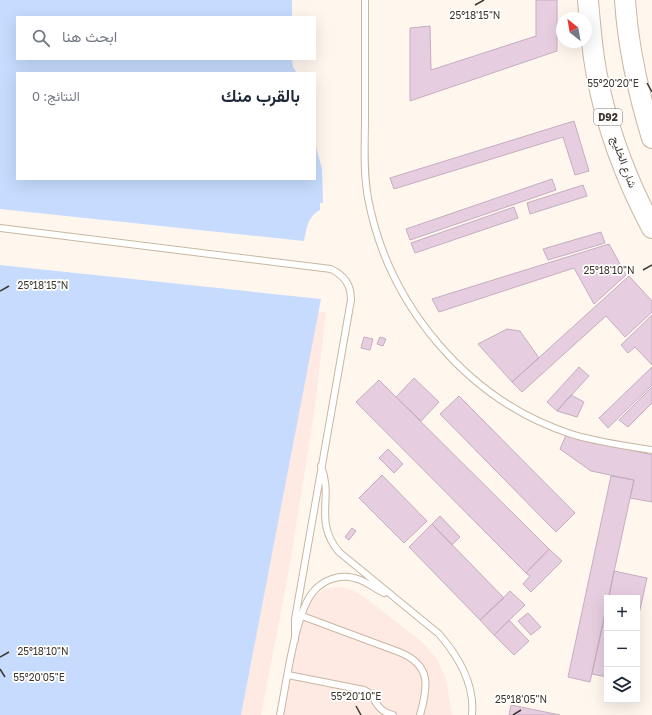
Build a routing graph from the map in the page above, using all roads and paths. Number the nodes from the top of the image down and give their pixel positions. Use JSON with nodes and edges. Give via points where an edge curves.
{"nodes":[{"id":1,"x":365,"y":0,"type":"edge"},
{"id":2,"x":588,"y":0,"type":"edge"},
{"id":3,"x":625,"y":0,"type":"edge"},
{"id":4,"x":652,"y":138,"type":"edge"},
{"id":5,"x":0,"y":228,"type":"edge"},
{"id":6,"x":652,"y":228,"type":"edge"},
{"id":7,"x":652,"y":450,"type":"edge"},
{"id":8,"x":321,"y":465,"type":"junction"},
{"id":9,"x":402,"y":604,"type":"junction"},
{"id":10,"x":302,"y":616,"type":"junction"},
{"id":11,"x":295,"y":640,"type":"junction"},
{"id":12,"x":288,"y":675,"type":"junction"},
{"id":13,"x":280,"y":715,"type":"edge"},
{"id":14,"x":392,"y":715,"type":"edge"},
{"id":15,"x":420,"y":715,"type":"edge"},
{"id":16,"x":472,"y":715,"type":"edge"}],
"edges":[{"from":1,"to":7,"type":"lane","via":[[365,157],[368,196],[376,235],[410,305],[432,338],[459,367],[490,392],[529,416],[571,434],[616,445]]},
{"from":2,"to":6,"type":"main road","name":"شارع الخليج","number":"D92","via":[[592,48],[603,100],[632,186]]},
{"from":3,"to":4,"type":"main road","via":[[634,72]]},
{"from":5,"to":8,"type":"lane","via":[[324,268],[339,273],[349,284],[351,300]]},
{"from":8,"to":9,"type":"lane","via":[[326,481],[324,522],[332,544]]},
{"from":8,"to":11,"type":"lane","via":[[296,619]]},
{"from":9,"to":10,"type":"lane","via":[[365,582],[343,577],[321,584],[312,593]]},
{"from":9,"to":16,"type":"lane","via":[[439,634],[453,650],[464,669],[470,689]]},
{"from":10,"to":11,"type":"lane"},
{"from":10,"to":15,"type":"lane","via":[[408,655],[414,660],[422,671],[426,683]]},
{"from":11,"to":12,"type":"lane"},
{"from":12,"to":13,"type":"lane"},
{"from":12,"to":14,"type":"lane","via":[[364,690],[372,695],[375,704],[382,711]]}]}
